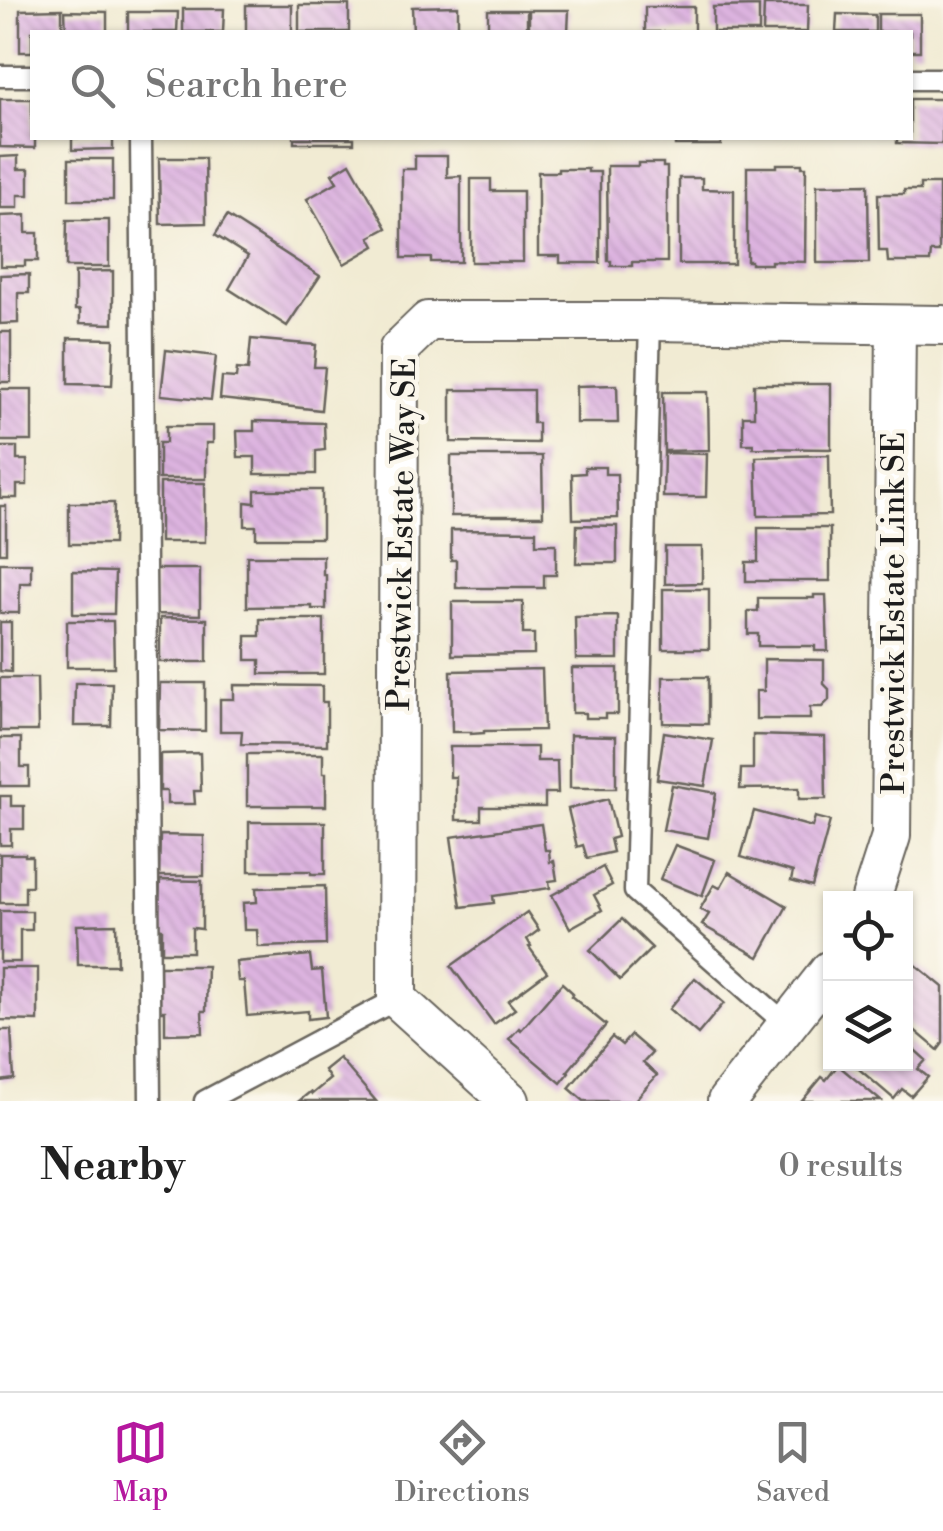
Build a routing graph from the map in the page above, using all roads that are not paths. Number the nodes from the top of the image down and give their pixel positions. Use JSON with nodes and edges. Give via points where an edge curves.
{"nodes":[{"id":1,"x":0,"y":76,"type":"edge"},
{"id":2,"x":30,"y":76,"type":"edge"},
{"id":3,"x":913,"y":79,"type":"edge"},
{"id":4,"x":943,"y":79,"type":"edge"},
{"id":5,"x":142,"y":140,"type":"edge"},
{"id":6,"x":650,"y":321,"type":"junction"},
{"id":7,"x":896,"y":325,"type":"junction"},
{"id":8,"x":943,"y":325,"type":"edge"},
{"id":9,"x":873,"y":891,"type":"edge"},
{"id":10,"x":823,"y":979,"type":"edge"},
{"id":11,"x":398,"y":999,"type":"junction"},
{"id":12,"x":788,"y":1025,"type":"junction"},
{"id":13,"x":150,"y":1101,"type":"edge"},
{"id":14,"x":205,"y":1101,"type":"edge"},
{"id":15,"x":510,"y":1101,"type":"edge"},
{"id":16,"x":727,"y":1101,"type":"edge"}],
"edges":[{"from":1,"to":2,"type":"lane"},
{"from":3,"to":4,"type":"lane"},
{"from":5,"to":13,"type":"lane"},
{"from":6,"to":7,"type":"street","name":"Prestwick Estate Way SE"},
{"from":6,"to":11,"type":"street","name":"Prestwick Estate Way SE","via":[[428,321],[399,350]]},
{"from":6,"to":12,"type":"lane","via":[[635,891]]},
{"from":7,"to":8,"type":"street","name":"Prestwick Estate Way SE"},
{"from":7,"to":9,"type":"street","name":"Prestwick Estate Link SE","via":[[892,836]]},
{"from":10,"to":12,"type":"street"},
{"from":11,"to":14,"type":"lane"},
{"from":11,"to":15,"type":"street"},
{"from":12,"to":16,"type":"street"}]}
